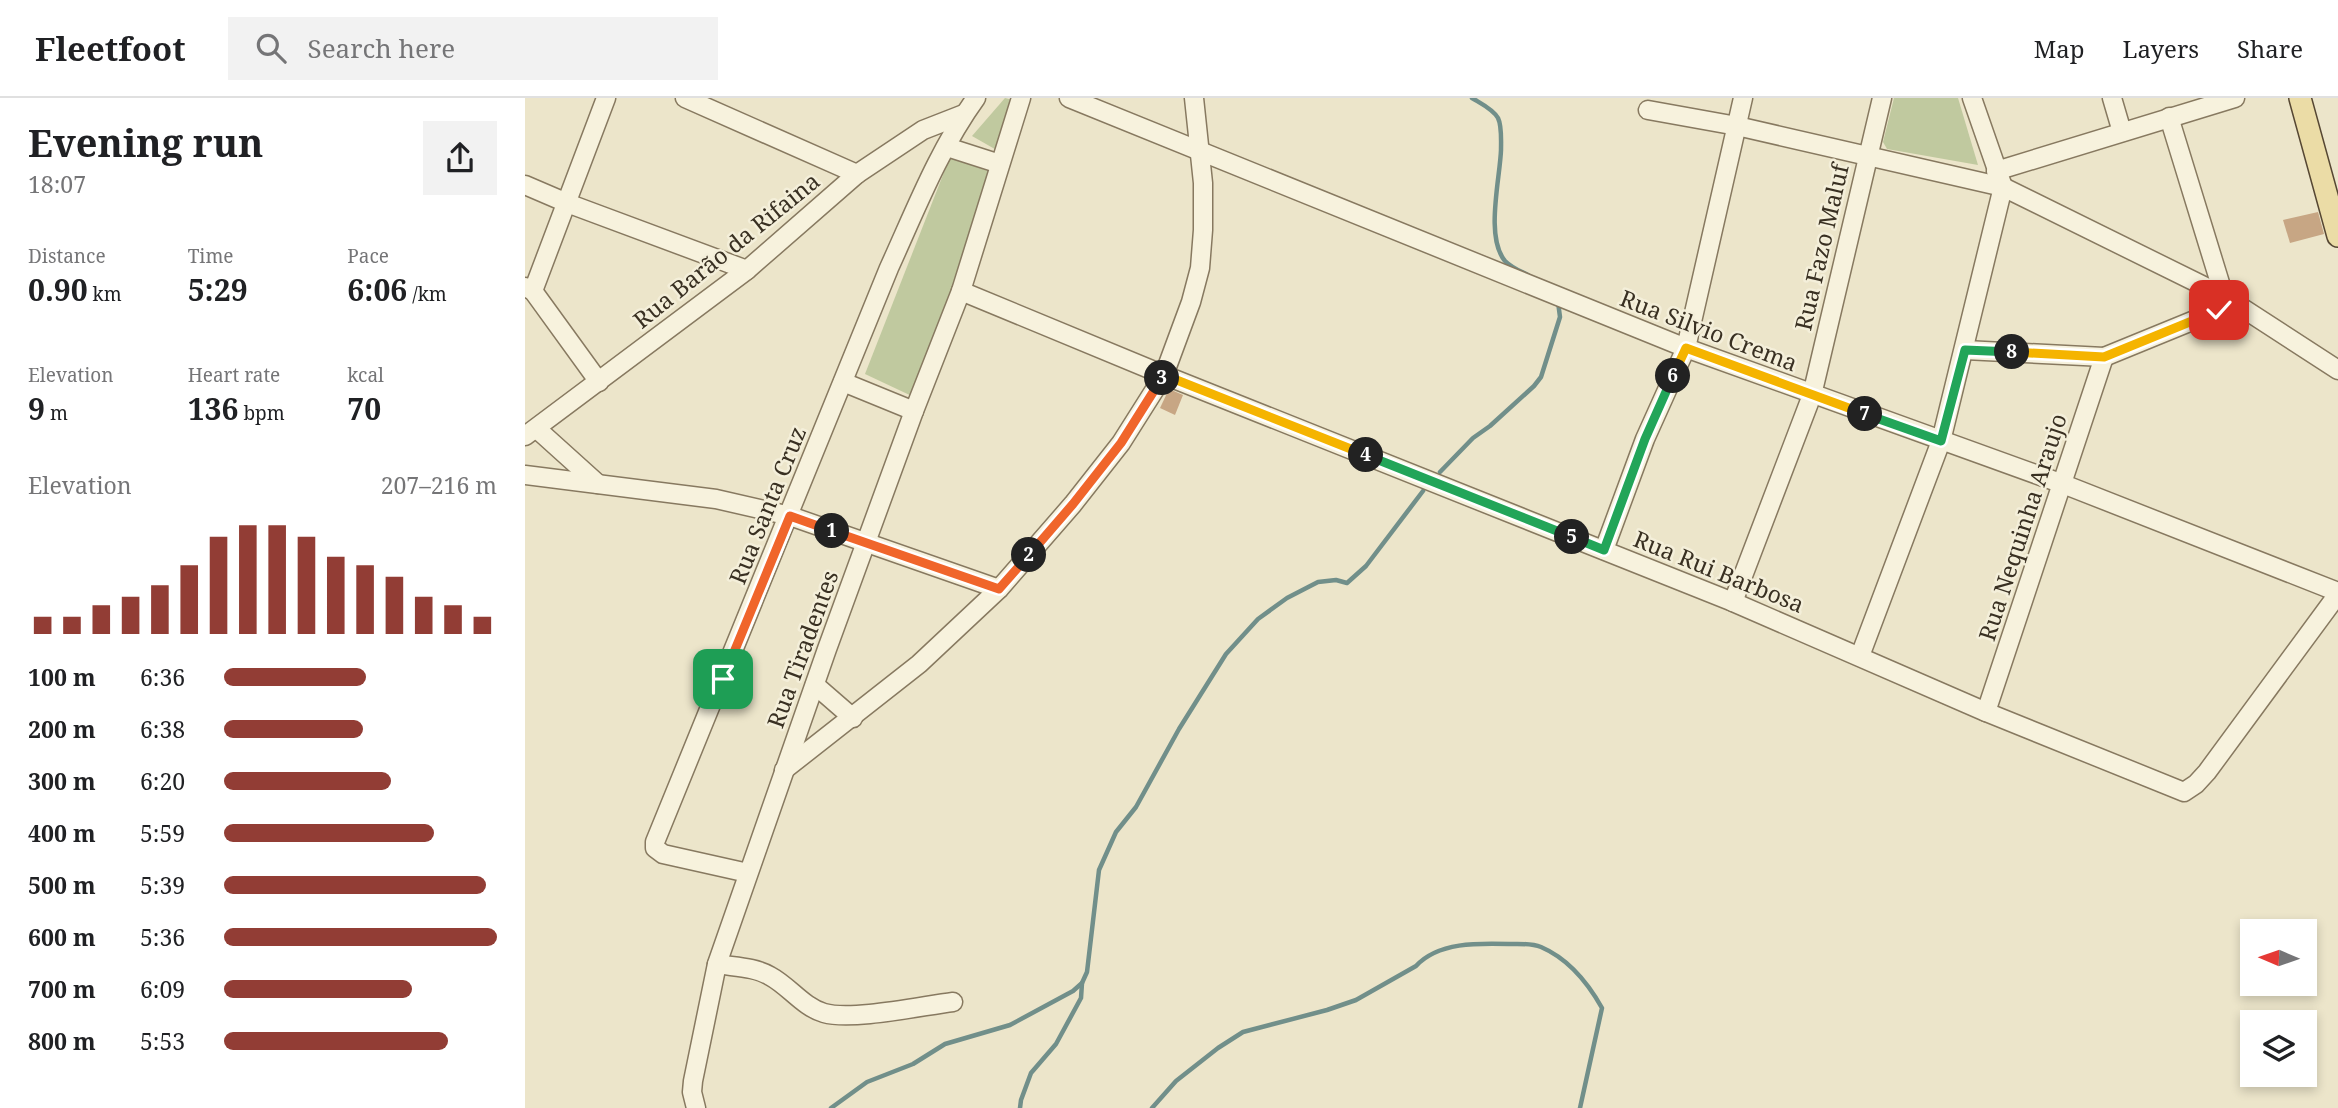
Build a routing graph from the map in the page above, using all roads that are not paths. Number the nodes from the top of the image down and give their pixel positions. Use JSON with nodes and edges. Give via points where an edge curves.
{"nodes":[{"id":1,"x":606,"y":98,"type":"edge"},
{"id":2,"x":685,"y":98,"type":"edge"},
{"id":3,"x":976,"y":98,"type":"edge"},
{"id":4,"x":1021,"y":98,"type":"edge"},
{"id":5,"x":1069,"y":98,"type":"edge"},
{"id":6,"x":1194,"y":98,"type":"edge"},
{"id":7,"x":1743,"y":98,"type":"edge"},
{"id":8,"x":1882,"y":98,"type":"edge"},
{"id":9,"x":1972,"y":98,"type":"edge"},
{"id":10,"x":2112,"y":98,"type":"edge"},
{"id":11,"x":2235,"y":98,"type":"edge"},
{"id":12,"x":2300,"y":98,"type":"edge"},
{"id":13,"x":1649,"y":110,"type":"dead end"},
{"id":14,"x":964,"y":114,"type":"junction"},
{"id":15,"x":2169,"y":117,"type":"junction"},
{"id":16,"x":1737,"y":126,"type":"junction"},
{"id":17,"x":2122,"y":132,"type":"junction"},
{"id":18,"x":947,"y":147,"type":"junction"},
{"id":19,"x":1198,"y":151,"type":"junction"},
{"id":20,"x":1868,"y":155,"type":"junction"},
{"id":21,"x":1000,"y":164,"type":"junction"},
{"id":22,"x":857,"y":174,"type":"junction"},
{"id":23,"x":1999,"y":179,"type":"junction"},
{"id":24,"x":525,"y":185,"type":"edge"},
{"id":25,"x":567,"y":203,"type":"junction"},
{"id":26,"x":2338,"y":236,"type":"edge"},
{"id":27,"x":747,"y":270,"type":"junction"},
{"id":28,"x":529,"y":289,"type":"edge"},
{"id":29,"x":961,"y":291,"type":"junction"},
{"id":30,"x":2224,"y":296,"type":"junction"},
{"id":31,"x":1686,"y":348,"type":"junction"},
{"id":32,"x":1965,"y":350,"type":"junction"},
{"id":33,"x":2104,"y":357,"type":"junction"},
{"id":34,"x":2338,"y":370,"type":"edge"},
{"id":35,"x":1164,"y":375,"type":"junction"},
{"id":36,"x":599,"y":382,"type":"junction"},
{"id":37,"x":843,"y":382,"type":"junction"},
{"id":38,"x":1812,"y":395,"type":"junction"},
{"id":39,"x":914,"y":411,"type":"junction"},
{"id":40,"x":531,"y":432,"type":"edge"},
{"id":41,"x":1941,"y":441,"type":"junction"},
{"id":42,"x":525,"y":475,"type":"edge"},
{"id":43,"x":598,"y":484,"type":"junction"},
{"id":44,"x":2063,"y":484,"type":"junction"},
{"id":45,"x":790,"y":516,"type":"junction"},
{"id":46,"x":866,"y":544,"type":"junction"},
{"id":47,"x":1604,"y":550,"type":"junction"},
{"id":48,"x":999,"y":589,"type":"junction"},
{"id":49,"x":2338,"y":593,"type":"edge"},
{"id":50,"x":1733,"y":602,"type":"junction"},
{"id":51,"x":1860,"y":656,"type":"junction"},
{"id":52,"x":815,"y":685,"type":"junction"},
{"id":53,"x":1986,"y":712,"type":"junction"},
{"id":54,"x":853,"y":718,"type":"junction"},
{"id":55,"x":784,"y":770,"type":"junction"},
{"id":56,"x":748,"y":873,"type":"junction"},
{"id":57,"x":717,"y":964,"type":"junction"},
{"id":58,"x":953,"y":1002,"type":"dead end"},
{"id":59,"x":695,"y":1106,"type":"edge"}],
"edges":[{"from":1,"to":25,"type":"street"},
{"from":2,"to":22,"type":"street"},
{"from":3,"to":14,"type":"street","name":"Rua Santa Cruz"},
{"from":4,"to":21,"type":"street","name":"Rua Tiradentes"},
{"from":5,"to":19,"type":"street","name":"Rua Silvio Crema"},
{"from":6,"to":19,"type":"street"},
{"from":7,"to":16,"type":"street"},
{"from":8,"to":20,"type":"street","name":"Rua Fazo Maluf"},
{"from":9,"to":23,"type":"street"},
{"from":10,"to":17,"type":"street"},
{"from":11,"to":15,"type":"street"},
{"from":12,"to":26,"type":"main road"},
{"from":13,"to":16,"type":"street"},
{"from":14,"to":18,"type":"street","name":"Rua Santa Cruz"},
{"from":14,"to":22,"type":"street","name":"Rua Barão da Rifaina","via":[[923,130]]},
{"from":15,"to":17,"type":"street"},
{"from":15,"to":30,"type":"street"},
{"from":16,"to":20,"type":"street"},
{"from":16,"to":31,"type":"street"},
{"from":17,"to":23,"type":"street"},
{"from":18,"to":21,"type":"street"},
{"from":18,"to":37,"type":"street","name":"Rua Santa Cruz","via":[[918,202]]},
{"from":19,"to":31,"type":"street","name":"Rua Silvio Crema"},
{"from":19,"to":35,"type":"street","via":[[1203,183],[1200,268]]},
{"from":20,"to":23,"type":"street"},
{"from":20,"to":38,"type":"street","name":"Rua Fazo Maluf"},
{"from":21,"to":29,"type":"street","name":"Rua Tiradentes"},
{"from":22,"to":27,"type":"street","name":"Rua Barão da Rifaina"},
{"from":23,"to":30,"type":"street"},
{"from":23,"to":32,"type":"street"},
{"from":24,"to":25,"type":"street"},
{"from":25,"to":27,"type":"street"},
{"from":25,"to":28,"type":"street"},
{"from":27,"to":36,"type":"street","name":"Rua Barão da Rifaina"},
{"from":28,"to":36,"type":"street"},
{"from":29,"to":35,"type":"street","name":"Rua Rui Barbosa"},
{"from":29,"to":39,"type":"street","name":"Rua Tiradentes"},
{"from":30,"to":33,"type":"street","via":[[2219,310]]},
{"from":30,"to":34,"type":"street"},
{"from":31,"to":38,"type":"street","name":"Rua Silvio Crema"},
{"from":31,"to":47,"type":"street","via":[[1645,439]]},
{"from":32,"to":33,"type":"street"},
{"from":32,"to":41,"type":"street"},
{"from":33,"to":44,"type":"street","name":"Rua Nequinha Araujo"},
{"from":35,"to":47,"type":"street","name":"Rua Rui Barbosa"},
{"from":35,"to":48,"type":"street","via":[[1121,443]]},
{"from":36,"to":40,"type":"street","name":"Rua Barão da Rifaina"},
{"from":37,"to":39,"type":"street"},
{"from":37,"to":45,"type":"street","name":"Rua Santa Cruz"},
{"from":38,"to":41,"type":"street","name":"Rua Silvio Crema"},
{"from":38,"to":50,"type":"street","name":"Rua Fazo Maluf"},
{"from":39,"to":46,"type":"street","name":"Rua Tiradentes"},
{"from":40,"to":43,"type":"street"},
{"from":41,"to":44,"type":"street","name":"Rua Silvio Crema"},
{"from":41,"to":51,"type":"street"},
{"from":42,"to":43,"type":"street"},
{"from":43,"to":45,"type":"street","via":[[716,499]]},
{"from":44,"to":49,"type":"street","name":"Rua Silvio Crema"},
{"from":44,"to":53,"type":"street","name":"Rua Nequinha Araujo"},
{"from":45,"to":46,"type":"street"},
{"from":45,"to":56,"type":"street","name":"Rua Santa Cruz","via":[[655,842],[663,854]]},
{"from":46,"to":48,"type":"street"},
{"from":46,"to":52,"type":"street","name":"Rua Tiradentes"},
{"from":47,"to":50,"type":"street","name":"Rua Rui Barbosa"},
{"from":48,"to":54,"type":"street"},
{"from":49,"to":53,"type":"street","name":"Rua Rui Barbosa","via":[[2207,772],[2184,792]]},
{"from":50,"to":51,"type":"street","name":"Rua Rui Barbosa"},
{"from":51,"to":53,"type":"street","name":"Rua Rui Barbosa"},
{"from":52,"to":54,"type":"street"},
{"from":52,"to":55,"type":"street","name":"Rua Tiradentes"},
{"from":54,"to":55,"type":"street"},
{"from":55,"to":56,"type":"street","name":"Rua Tiradentes"},
{"from":56,"to":57,"type":"street","name":"Rua Tiradentes"},
{"from":57,"to":58,"type":"street","via":[[760,971],[809,1006],[841,1016]]},
{"from":57,"to":59,"type":"street","name":"Rua Tiradentes","via":[[693,1081]]}]}
